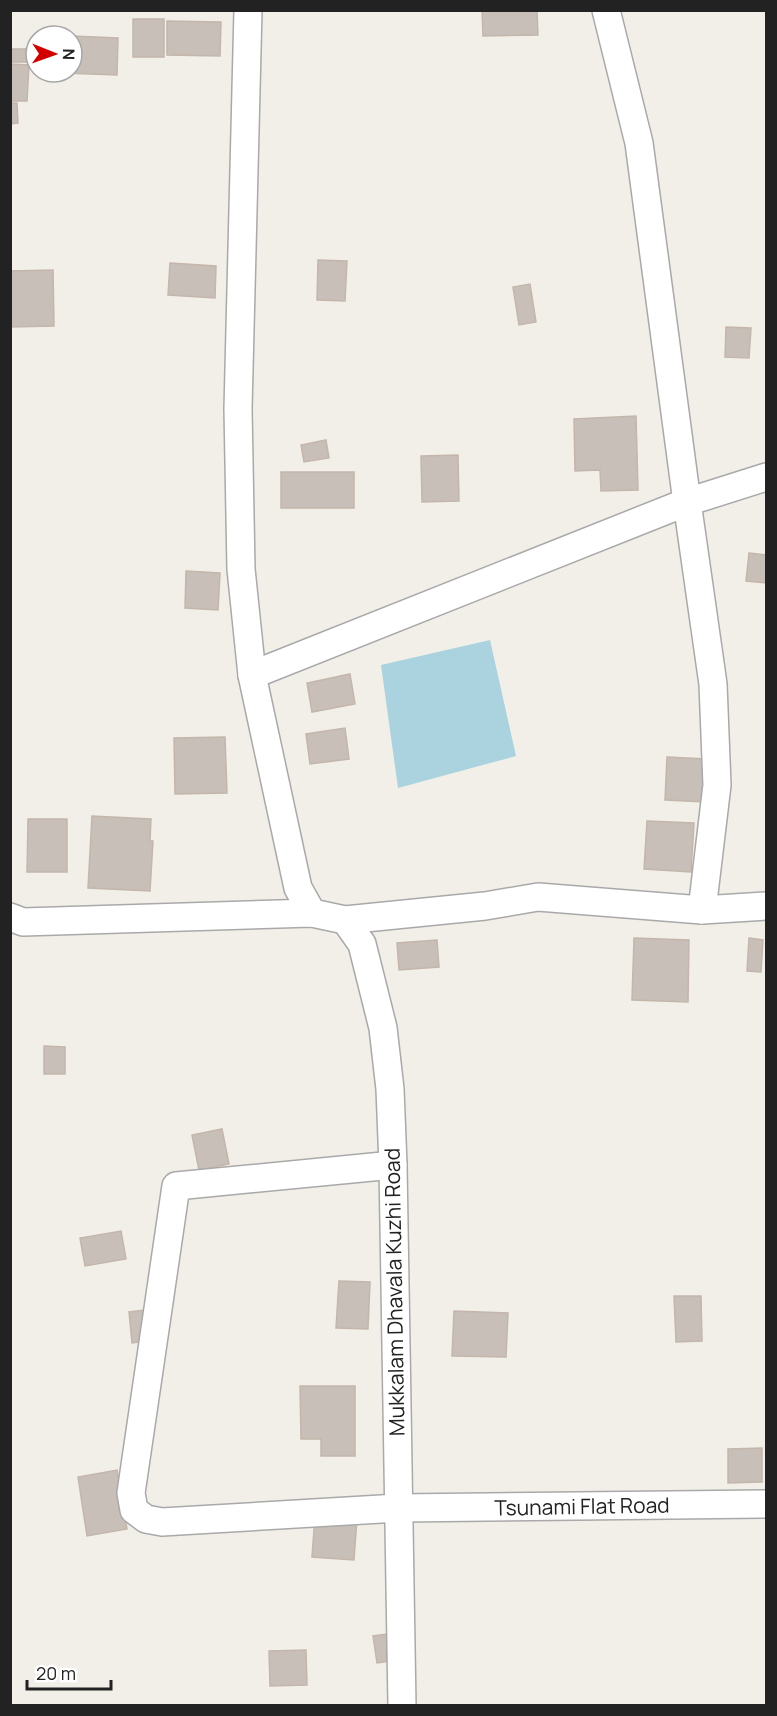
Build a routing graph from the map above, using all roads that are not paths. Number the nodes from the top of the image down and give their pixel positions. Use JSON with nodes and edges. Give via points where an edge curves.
{"nodes":[{"id":1,"x":248,"y":10,"type":"edge"},
{"id":2,"x":606,"y":10,"type":"edge"},
{"id":3,"x":766,"y":477,"type":"edge"},
{"id":4,"x":687,"y":502,"type":"junction"},
{"id":5,"x":252,"y":675,"type":"junction"},
{"id":6,"x":766,"y":906,"type":"edge"},
{"id":7,"x":702,"y":910,"type":"junction"},
{"id":8,"x":312,"y":913,"type":"junction"},
{"id":9,"x":10,"y":917,"type":"edge"},
{"id":10,"x":345,"y":920,"type":"junction"},
{"id":11,"x":393,"y":1165,"type":"junction"},
{"id":12,"x":766,"y":1504,"type":"edge"},
{"id":13,"x":398,"y":1508,"type":"junction"},
{"id":14,"x":402,"y":1706,"type":"edge"}],
"edges":[{"from":1,"to":5,"type":"street","via":[[238,409],[241,569]]},
{"from":2,"to":4,"type":"street","via":[[639,143]]},
{"from":3,"to":4,"type":"street"},
{"from":4,"to":5,"type":"street"},
{"from":4,"to":7,"type":"street","via":[[713,684],[716,751],[717,785]]},
{"from":5,"to":8,"type":"street","via":[[298,888]]},
{"from":6,"to":7,"type":"street"},
{"from":7,"to":10,"type":"street","via":[[538,897]]},
{"from":8,"to":9,"type":"street","via":[[23,922]]},
{"from":8,"to":10,"type":"street"},
{"from":10,"to":11,"type":"street","name":"Mukkalam Dhavala Kuzhi Road","via":[[362,944],[383,1028]]},
{"from":11,"to":13,"type":"street","name":"Mukkalam Dhavala Kuzhi Road"},
{"from":11,"to":13,"type":"street","name":"Tsunami Flat Road","via":[[177,1186],[131,1493],[134,1510],[146,1519],[162,1522]]},
{"from":12,"to":13,"type":"street","name":"Tsunami Flat Road"},
{"from":13,"to":14,"type":"street","name":"Mukkalam Dhavala Kuzhi Road"}]}
